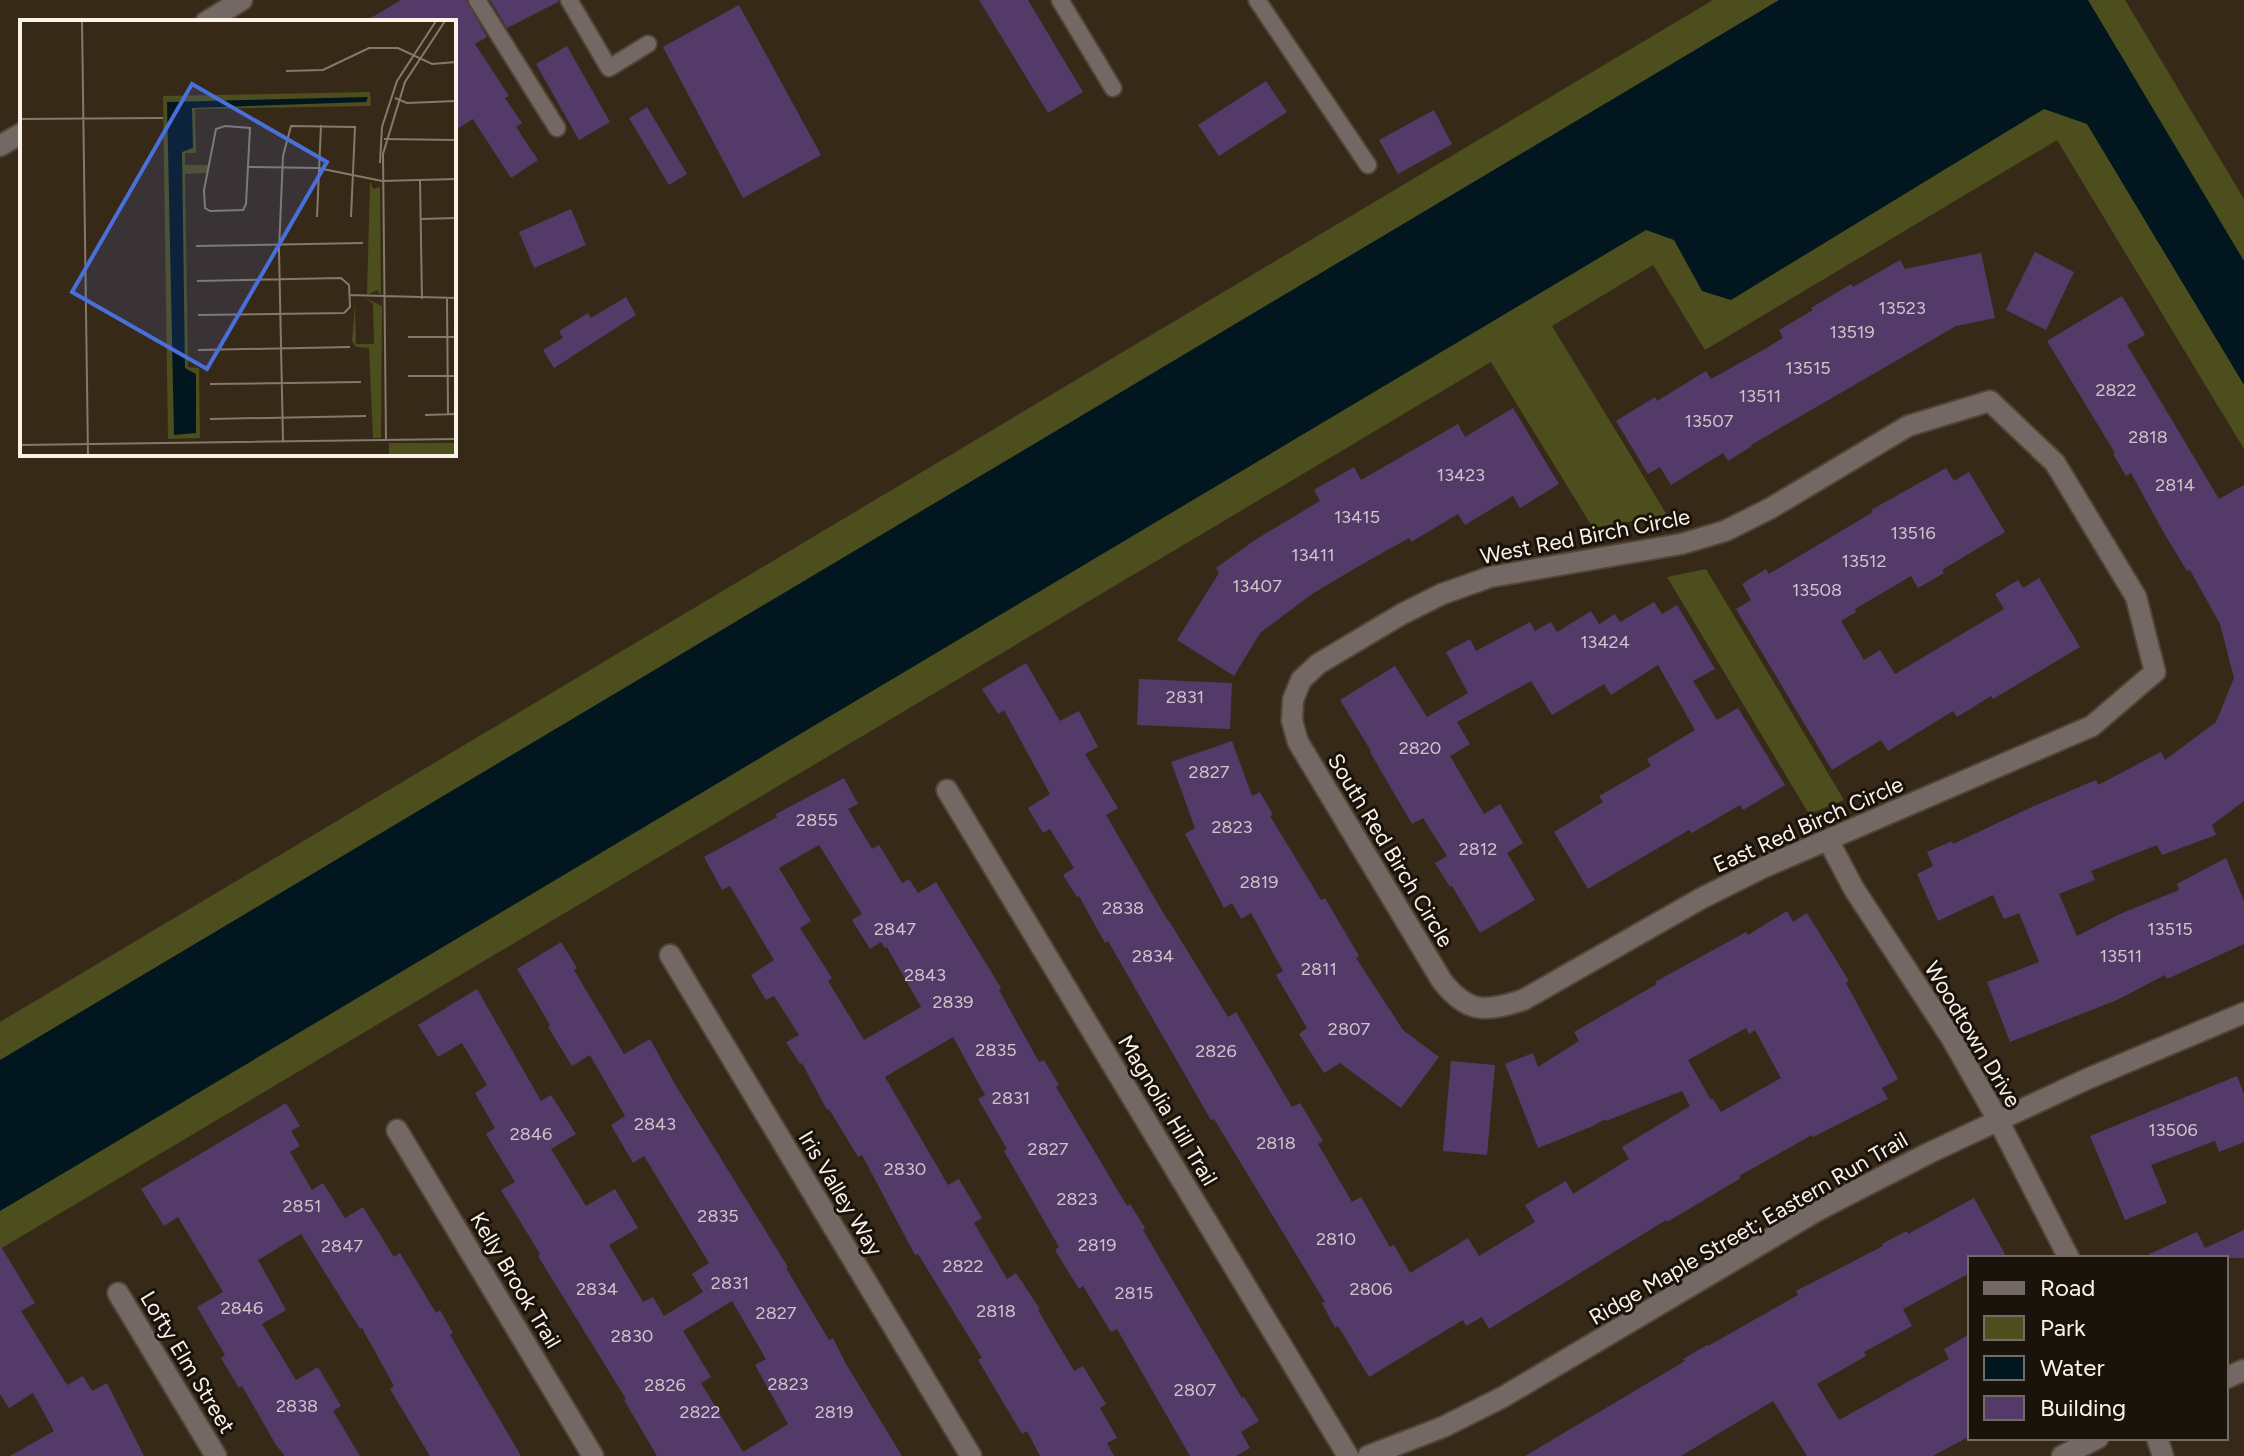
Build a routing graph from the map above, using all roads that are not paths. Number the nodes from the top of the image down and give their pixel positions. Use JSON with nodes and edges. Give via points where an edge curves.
{"nodes":[{"id":1,"x":242,"y":0,"type":"edge"},
{"id":2,"x":477,"y":0,"type":"edge"},
{"id":3,"x":569,"y":0,"type":"edge"},
{"id":4,"x":1060,"y":0,"type":"edge"},
{"id":5,"x":1257,"y":0,"type":"edge"},
{"id":6,"x":209,"y":20,"type":"edge"},
{"id":7,"x":648,"y":44,"type":"dead end"},
{"id":8,"x":1113,"y":88,"type":"dead end"},
{"id":9,"x":557,"y":128,"type":"dead end"},
{"id":10,"x":20,"y":134,"type":"edge"},
{"id":11,"x":0,"y":146,"type":"edge"},
{"id":12,"x":1368,"y":165,"type":"dead end"},
{"id":13,"x":1990,"y":401,"type":"joint"},
{"id":14,"x":1293,"y":700,"type":"joint"},
{"id":15,"x":947,"y":790,"type":"dead end"},
{"id":16,"x":1828,"y":840,"type":"junction"},
{"id":17,"x":670,"y":955,"type":"dead end"},
{"id":18,"x":1476,"y":1008,"type":"joint"},
{"id":19,"x":2244,"y":1013,"type":"edge"},
{"id":20,"x":1998,"y":1120,"type":"junction"},
{"id":21,"x":397,"y":1130,"type":"dead end"},
{"id":22,"x":2068,"y":1256,"type":"edge"},
{"id":23,"x":118,"y":1293,"type":"dead end"},
{"id":24,"x":2094,"y":1440,"type":"edge"},
{"id":25,"x":216,"y":1456,"type":"edge"},
{"id":26,"x":593,"y":1456,"type":"edge"},
{"id":27,"x":971,"y":1456,"type":"edge"},
{"id":28,"x":1348,"y":1456,"type":"edge"},
{"id":29,"x":1368,"y":1456,"type":"edge"},
{"id":30,"x":2062,"y":1456,"type":"edge"}],
"edges":[{"from":1,"to":6,"type":"street"},
{"from":2,"to":9,"type":"lane"},
{"from":3,"to":7,"type":"lane","via":[[609,68]]},
{"from":4,"to":8,"type":"lane"},
{"from":5,"to":12,"type":"lane"},
{"from":10,"to":11,"type":"street"},
{"from":13,"to":14,"type":"street","name":"West Red Birch Circle","via":[[1908,426],[1725,531],[1681,544],[1490,577],[1442,594],[1318,664],[1301,680]]},
{"from":13,"to":16,"type":"street","name":"East Red Birch Circle","via":[[2055,463],[2136,597],[2155,672],[2092,726]]},
{"from":14,"to":18,"type":"street","name":"South Red Birch Circle","via":[[1298,742],[1442,981],[1456,1000]]},
{"from":15,"to":28,"type":"street","name":"Magnolia Hill Trail"},
{"from":16,"to":18,"type":"street","name":"East Red Birch Circle","via":[[1702,898],[1523,1000]]},
{"from":16,"to":20,"type":"street","name":"Woodtown Drive"},
{"from":17,"to":27,"type":"street","name":"Iris Valley Way"},
{"from":19,"to":20,"type":"street","name":"Ridge Maple Street; Eastern Run Trail"},
{"from":20,"to":22,"type":"street","name":"Woodtown Drive"},
{"from":20,"to":29,"type":"street","name":"Ridge Maple Street; Eastern Run Trail","via":[[1820,1209],[1503,1397]]},
{"from":21,"to":26,"type":"street","name":"Kelly Brook Trail"},
{"from":23,"to":25,"type":"street","name":"Lofty Elm Street"},
{"from":24,"to":30,"type":"street"}]}
